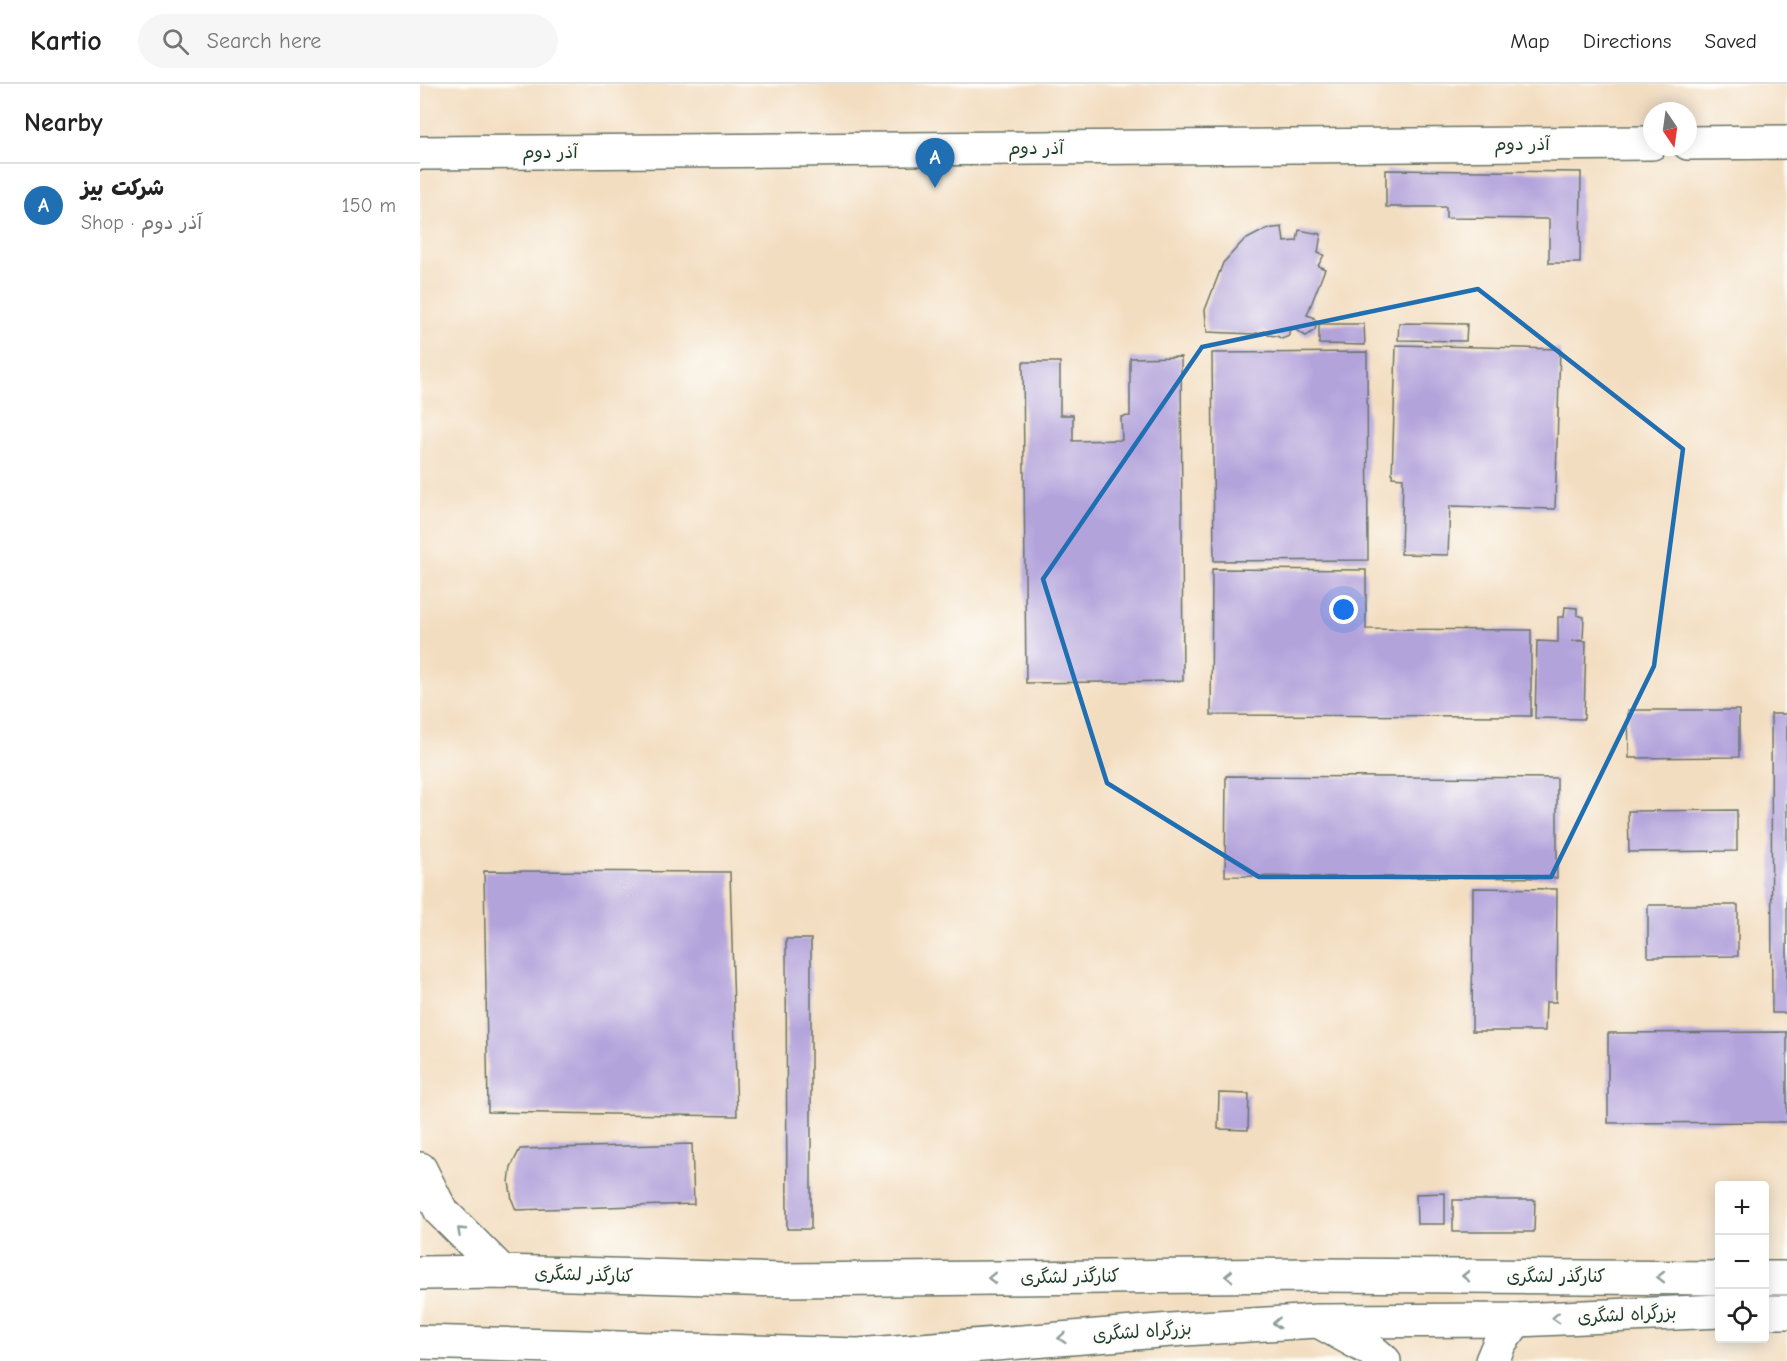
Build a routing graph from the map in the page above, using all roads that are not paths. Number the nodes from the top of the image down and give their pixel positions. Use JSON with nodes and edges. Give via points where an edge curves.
{"nodes":[{"id":1,"x":1787,"y":142,"type":"edge"},
{"id":2,"x":1643,"y":143,"type":"edge"},
{"id":3,"x":1697,"y":143,"type":"edge"},
{"id":4,"x":420,"y":153,"type":"edge"},
{"id":5,"x":420,"y":1169,"type":"edge"},
{"id":6,"x":502,"y":1272,"type":"junction"},
{"id":7,"x":420,"y":1273,"type":"edge"},
{"id":8,"x":1715,"y":1278,"type":"edge"},
{"id":9,"x":1769,"y":1278,"type":"edge"},
{"id":10,"x":1787,"y":1278,"type":"edge"},
{"id":11,"x":1715,"y":1311,"type":"edge"},
{"id":12,"x":1769,"y":1312,"type":"edge"},
{"id":13,"x":1787,"y":1312,"type":"edge"},
{"id":14,"x":1317,"y":1320,"type":"junction"},
{"id":15,"x":1517,"y":1320,"type":"junction"},
{"id":16,"x":420,"y":1342,"type":"edge"},
{"id":17,"x":1384,"y":1361,"type":"edge"},
{"id":18,"x":1492,"y":1361,"type":"edge"}],
"edges":[{"from":1,"to":3,"type":"main road"},
{"from":2,"to":4,"type":"main road","name":"آذر دوم"},
{"from":6,"to":5,"type":"main road","one_way":true,"via":[[441,1211]]},
{"from":6,"to":7,"type":"main road","name":"کنارگذر لشگری"},
{"from":8,"to":6,"type":"main road","name":"کنارگذر لشگری","one_way":true,"via":[[1316,1275],[784,1280]]},
{"from":9,"to":10,"type":"main road"},
{"from":11,"to":15,"type":"main road","name":"بزرگراه لشگری","one_way":true},
{"from":12,"to":13,"type":"main road"},
{"from":14,"to":15,"type":"main road","name":"بزرگراه لشگری"},
{"from":14,"to":16,"type":"main road","name":"بزرگراه لشگری","one_way":true,"via":[[858,1355]]},
{"from":14,"to":17,"type":"main road"},
{"from":15,"to":18,"type":"main road","via":[[1500,1342]]}]}
